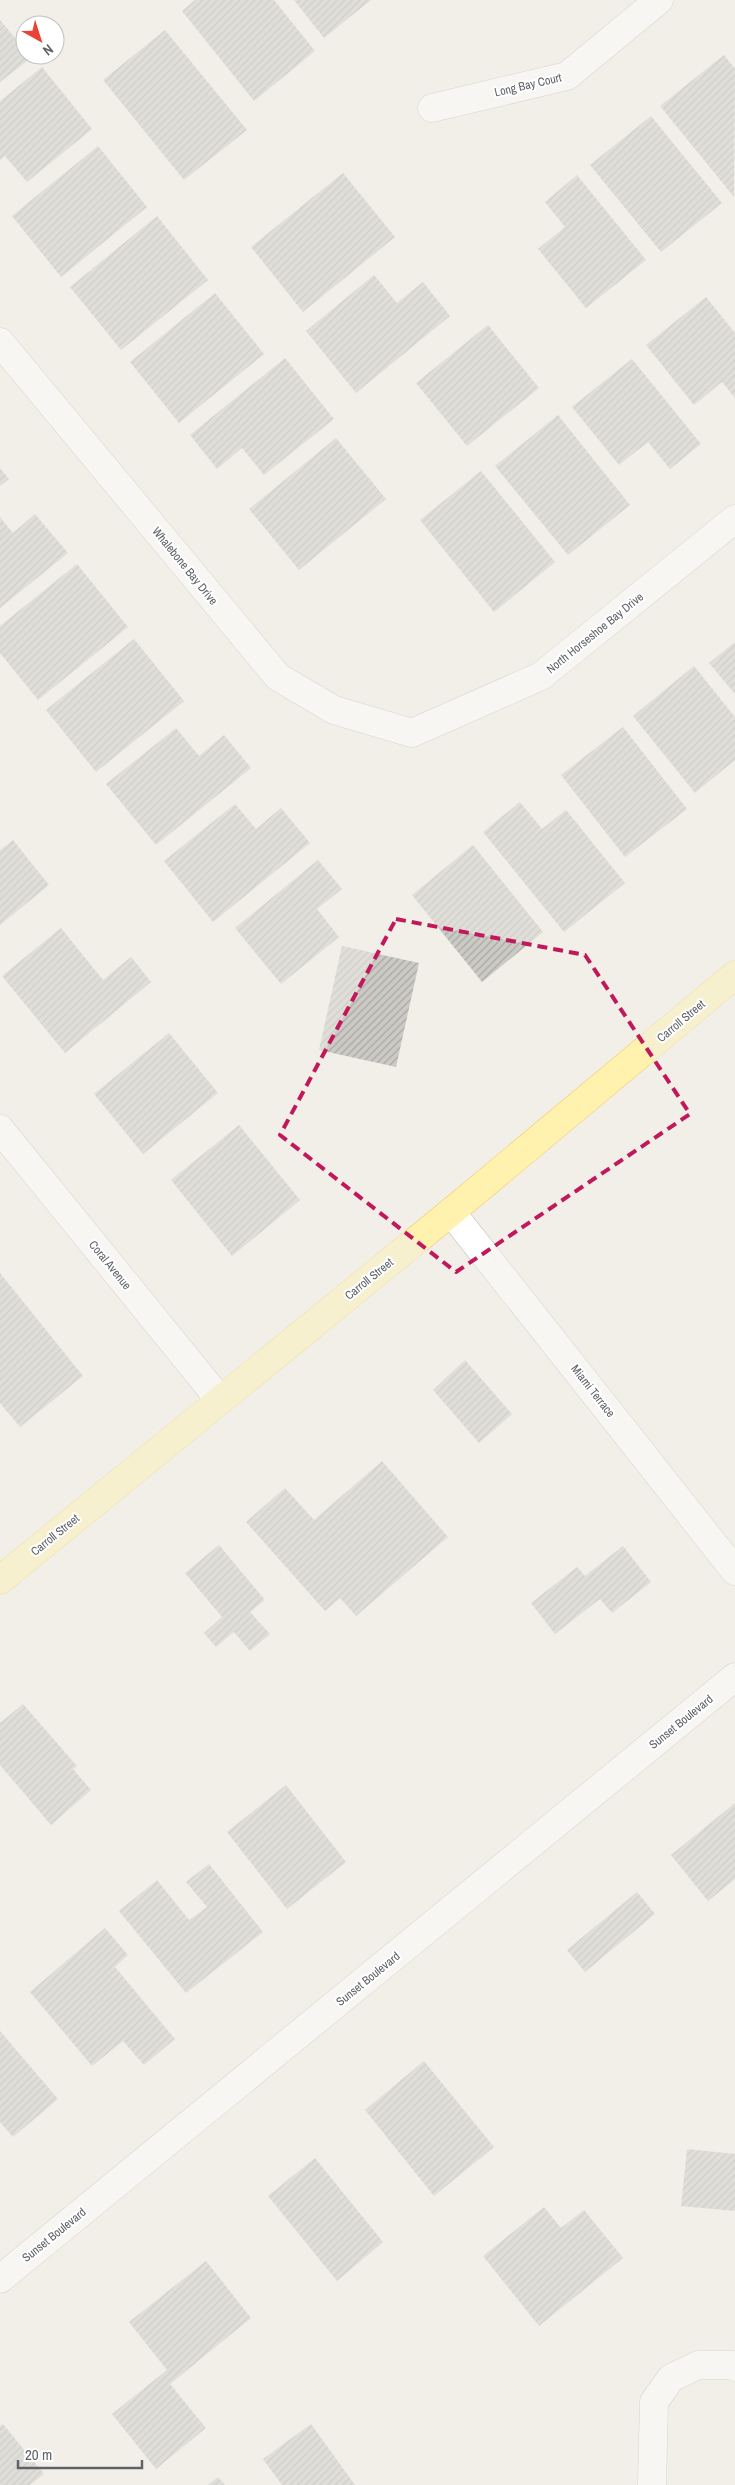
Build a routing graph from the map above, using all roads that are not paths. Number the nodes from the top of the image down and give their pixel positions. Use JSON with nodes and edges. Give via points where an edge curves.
{"nodes":[{"id":1,"x":659,"y":0,"type":"edge"},
{"id":2,"x":432,"y":108,"type":"dead end"},
{"id":3,"x":0,"y":342,"type":"edge"},
{"id":4,"x":735,"y":519,"type":"edge"},
{"id":5,"x":412,"y":732,"type":"joint"},
{"id":6,"x":735,"y":975,"type":"edge"},
{"id":7,"x":0,"y":1129,"type":"edge"},
{"id":8,"x":451,"y":1212,"type":"junction"},
{"id":9,"x":220,"y":1400,"type":"junction"},
{"id":10,"x":735,"y":1571,"type":"edge"},
{"id":11,"x":0,"y":1580,"type":"edge"},
{"id":12,"x":735,"y":1677,"type":"edge"},
{"id":13,"x":0,"y":2279,"type":"edge"},
{"id":14,"x":735,"y":2367,"type":"edge"},
{"id":15,"x":652,"y":2485,"type":"edge"}],
"edges":[{"from":1,"to":2,"type":"street","name":"Long Bay Court","via":[[567,76]]},
{"from":3,"to":5,"type":"street","name":"Whalebone Bay Drive","via":[[278,677],[334,710]]},
{"from":4,"to":5,"type":"street","name":"North Horseshoe Bay Drive","via":[[541,676]]},
{"from":6,"to":8,"type":"main road","name":"Carroll Street"},
{"from":7,"to":9,"type":"street","name":"Coral Avenue"},
{"from":8,"to":9,"type":"main road","name":"Carroll Street"},
{"from":8,"to":10,"type":"street","name":"Miami Terrace"},
{"from":9,"to":11,"type":"main road","name":"Carroll Street"},
{"from":12,"to":13,"type":"street","name":"Sunset Boulevard"},
{"from":14,"to":15,"type":"street","via":[[698,2365],[671,2378],[654,2402]]}]}
